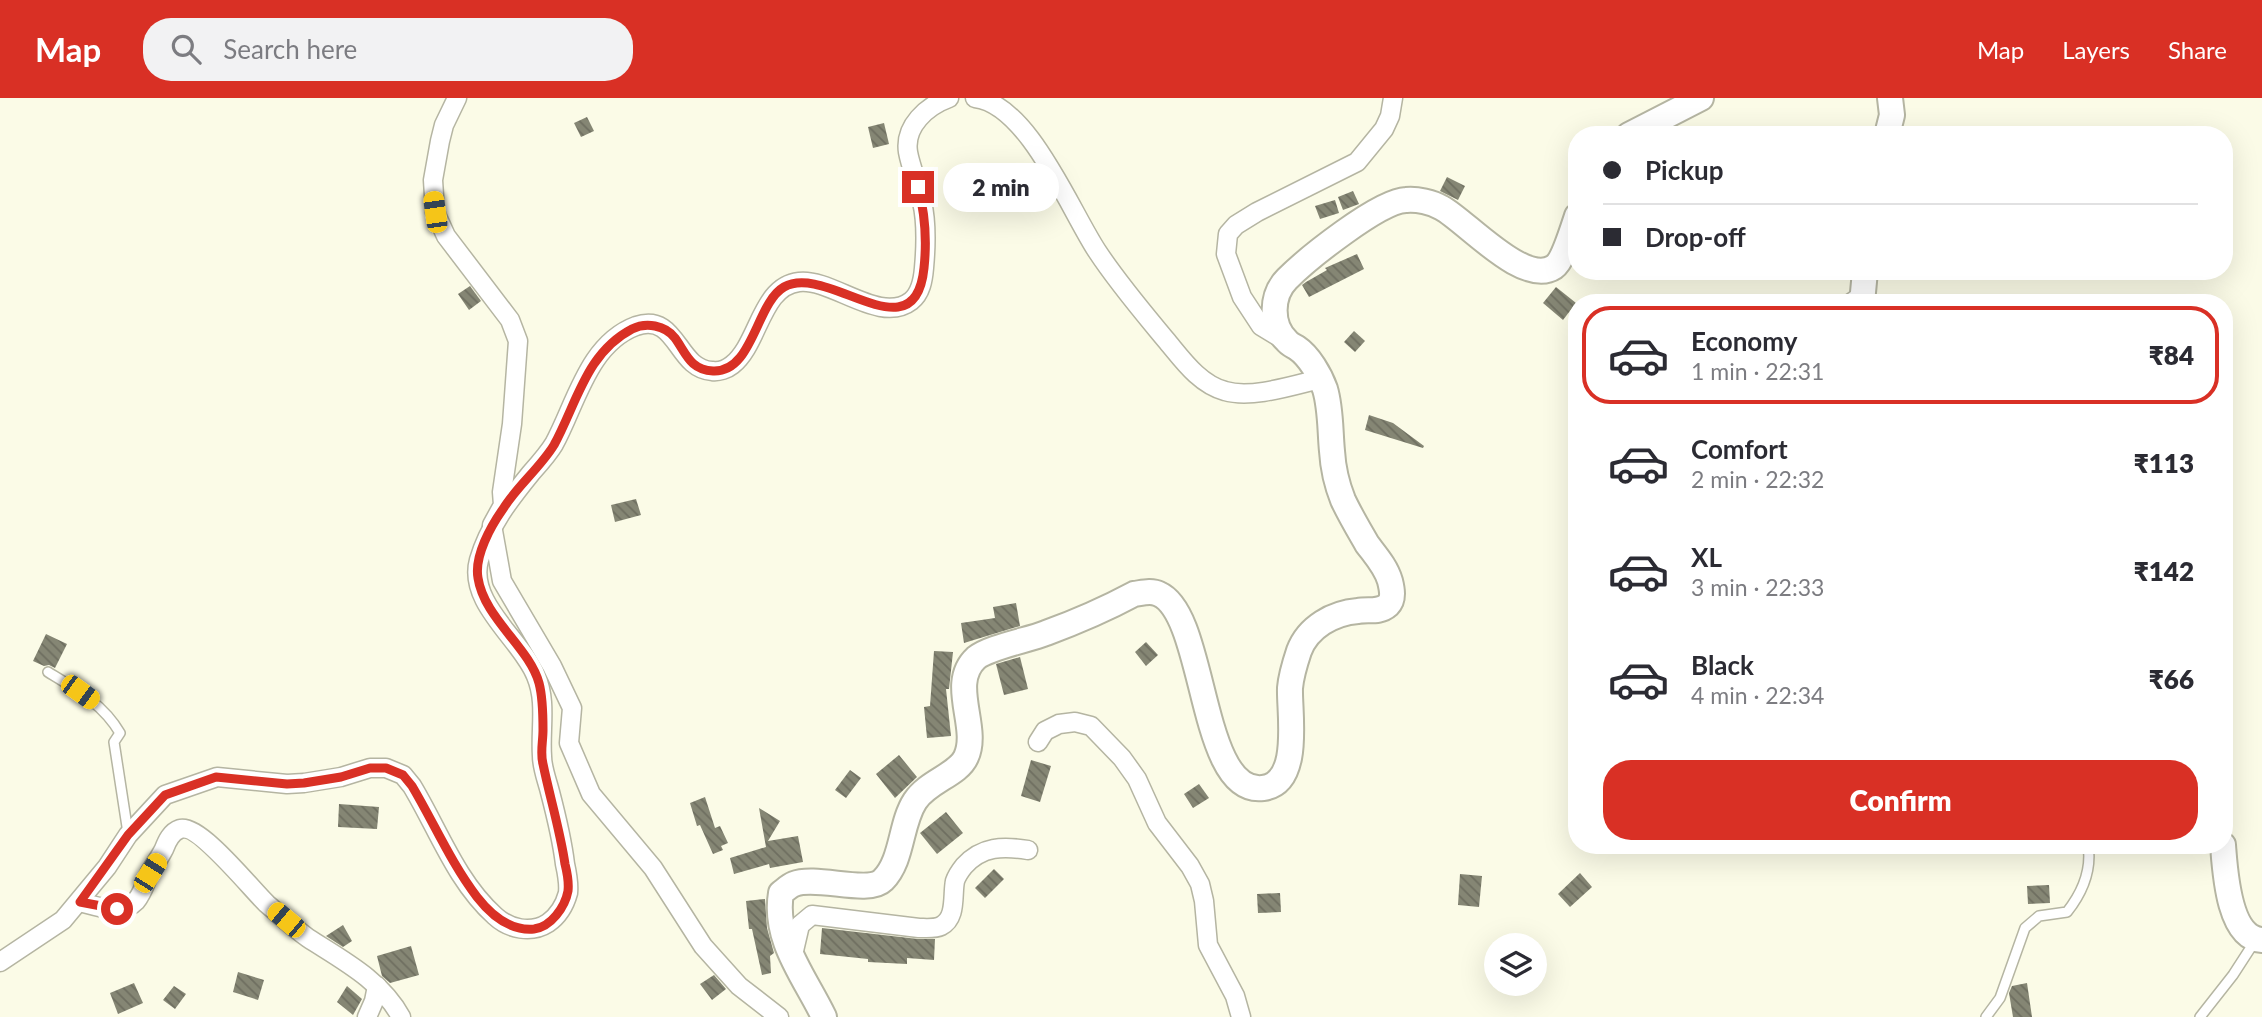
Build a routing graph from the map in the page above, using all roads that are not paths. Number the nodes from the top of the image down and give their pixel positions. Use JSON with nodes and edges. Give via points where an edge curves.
{"nodes":[{"id":1,"x":457,"y":98,"type":"edge"},
{"id":2,"x":948,"y":98,"type":"edge"},
{"id":3,"x":975,"y":98,"type":"edge"},
{"id":4,"x":1393,"y":98,"type":"edge"},
{"id":5,"x":1701,"y":98,"type":"edge"},
{"id":6,"x":1890,"y":98,"type":"edge"},
{"id":7,"x":1647,"y":126,"type":"edge"},
{"id":8,"x":1889,"y":126,"type":"edge"},
{"id":9,"x":1568,"y":239,"type":"edge"},
{"id":10,"x":1287,"y":342,"type":"junction"},
{"id":11,"x":1320,"y":379,"type":"junction"},
{"id":12,"x":492,"y":525,"type":"junction"},
{"id":13,"x":48,"y":672,"type":"dead end"},
{"id":14,"x":1038,"y":742,"type":"dead end"},
{"id":15,"x":128,"y":835,"type":"junction"},
{"id":16,"x":1028,"y":850,"type":"dead end"},
{"id":17,"x":2089,"y":854,"type":"edge"},
{"id":18,"x":2224,"y":854,"type":"edge"},
{"id":19,"x":80,"y":902,"type":"junction"},
{"id":20,"x":2259,"y":940,"type":"edge"},
{"id":21,"x":792,"y":959,"type":"junction"},
{"id":22,"x":0,"y":962,"type":"edge"},
{"id":23,"x":377,"y":986,"type":"junction"},
{"id":24,"x":367,"y":1017,"type":"edge"},
{"id":25,"x":401,"y":1017,"type":"edge"},
{"id":26,"x":779,"y":1017,"type":"edge"},
{"id":27,"x":824,"y":1017,"type":"edge"},
{"id":28,"x":1241,"y":1017,"type":"edge"},
{"id":29,"x":1986,"y":1017,"type":"edge"},
{"id":30,"x":2200,"y":1017,"type":"edge"}],
"edges":[{"from":1,"to":12,"type":"street","via":[[440,141],[433,180],[435,212],[446,236],[510,320],[518,341],[503,505]]},
{"from":2,"to":12,"type":"street","via":[[921,114],[908,141],[925,232],[923,279],[912,300],[889,307],[854,299],[821,284],[788,285],[773,297],[735,364],[713,371],[690,363],[667,330],[651,324],[637,326],[611,342],[593,363],[553,447]]},
{"from":3,"to":11,"type":"street","via":[[998,106],[1023,128],[1122,288],[1201,379],[1226,392],[1242,394]]},
{"from":4,"to":10,"type":"street","via":[[1384,129],[1357,162],[1256,212],[1228,234],[1226,254],[1242,297],[1261,326]]},
{"from":5,"to":7,"type":"street"},
{"from":6,"to":8,"type":"street"},
{"from":9,"to":10,"type":"street","via":[[1554,267],[1527,269],[1442,208],[1403,200],[1387,205],[1284,282],[1276,293],[1274,310]]},
{"from":10,"to":11,"type":"street","via":[[1300,349]]},
{"from":11,"to":21,"type":"street","via":[[1329,410],[1337,480],[1354,521],[1390,579],[1392,599],[1376,611],[1360,610],[1325,620],[1301,646],[1290,686],[1289,761],[1276,783],[1258,789],[1229,768],[1209,720],[1177,614],[1160,594],[1134,594],[974,660],[965,687],[970,744],[966,757],[921,792],[881,883],[807,881],[792,884],[781,893],[784,938]]},
{"from":12,"to":15,"type":"street","via":[[477,569],[480,587],[535,671],[541,694],[542,758],[568,882],[561,910],[551,921],[536,929],[511,927],[496,918],[462,874],[412,786],[403,775],[386,768],[287,784],[216,777],[165,795]]},
{"from":12,"to":26,"type":"street","via":[[502,581],[572,708],[569,743],[591,794],[653,868],[704,946],[739,985]]},
{"from":13,"to":15,"type":"lane","via":[[99,705],[120,733],[114,742]]},
{"from":14,"to":28,"type":"street","via":[[1045,731],[1075,722],[1091,726],[1122,758],[1157,822],[1200,884],[1208,944],[1236,996]]},
{"from":15,"to":19,"type":"street"},
{"from":16,"to":21,"type":"street","via":[[989,848],[977,853],[956,879],[951,914],[942,926],[919,928],[812,915],[800,925]]},
{"from":17,"to":29,"type":"lane","via":[[2090,867],[2067,912],[2039,916],[2025,928],[2000,998]]},
{"from":18,"to":20,"type":"street","via":[[2232,908],[2246,933]]},
{"from":19,"to":22,"type":"street","via":[[63,920]]},
{"from":19,"to":23,"type":"street","via":[[117,909],[136,901],[167,841],[181,828],[190,829],[267,904]]},
{"from":20,"to":30,"type":"lane"},
{"from":21,"to":27,"type":"street"},
{"from":23,"to":24,"type":"street"},
{"from":23,"to":25,"type":"street"}]}
